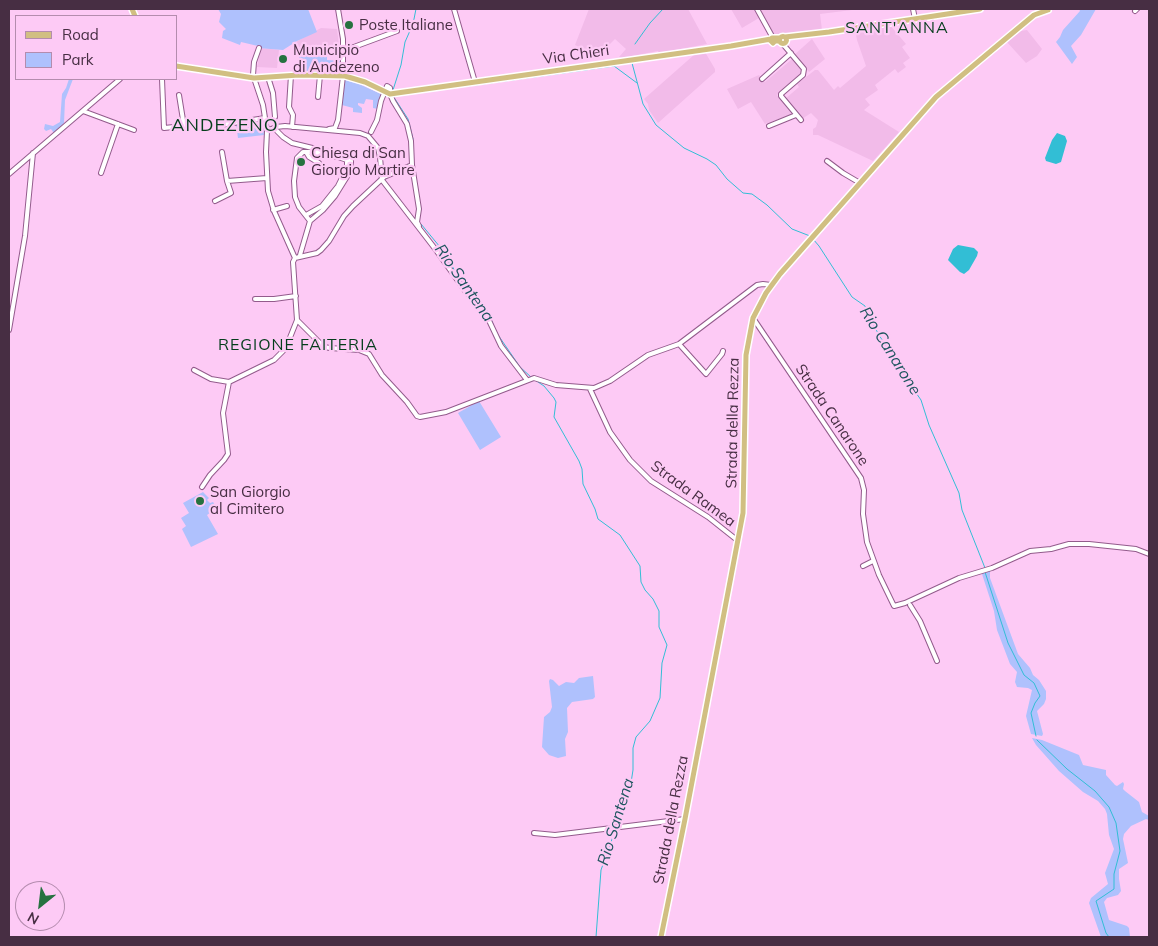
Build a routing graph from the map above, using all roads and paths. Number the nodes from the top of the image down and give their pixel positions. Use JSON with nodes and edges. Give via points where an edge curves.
{"nodes":[{"id":1,"x":338,"y":9,"type":"edge"},
{"id":2,"x":454,"y":9,"type":"edge"},
{"id":3,"x":757,"y":9,"type":"edge"},
{"id":4,"x":913,"y":9,"type":"edge"},
{"id":5,"x":980,"y":9,"type":"edge"},
{"id":6,"x":1038,"y":9,"type":"edge"},
{"id":7,"x":1047,"y":9,"type":"edge"},
{"id":8,"x":1034,"y":14,"type":"junction"},
{"id":9,"x":915,"y":19,"type":"junction"},
{"id":10,"x":397,"y":31,"type":"dead end"},
{"id":11,"x":771,"y":39,"type":"junction"},
{"id":12,"x":784,"y":41,"type":"junction"},
{"id":13,"x":259,"y":48,"type":"dead end"},
{"id":14,"x":343,"y":52,"type":"junction"},
{"id":15,"x":791,"y":53,"type":"junction"},
{"id":16,"x":178,"y":66,"type":"edge"},
{"id":17,"x":291,"y":75,"type":"junction"},
{"id":18,"x":320,"y":75,"type":"junction"},
{"id":19,"x":343,"y":76,"type":"junction"},
{"id":20,"x":268,"y":77,"type":"junction"},
{"id":21,"x":254,"y":78,"type":"junction"},
{"id":22,"x":762,"y":79,"type":"dead end"},
{"id":23,"x":119,"y":80,"type":"edge"},
{"id":24,"x":162,"y":80,"type":"edge"},
{"id":25,"x":474,"y":82,"type":"junction"},
{"id":26,"x":384,"y":92,"type":"junction"},
{"id":27,"x":390,"y":94,"type":"junction"},
{"id":28,"x":179,"y":95,"type":"dead end"},
{"id":29,"x":318,"y":97,"type":"dead end"},
{"id":30,"x":83,"y":111,"type":"junction"},
{"id":31,"x":796,"y":115,"type":"junction"},
{"id":32,"x":275,"y":117,"type":"dead end"},
{"id":33,"x":265,"y":118,"type":"junction"},
{"id":34,"x":801,"y":120,"type":"dead end"},
{"id":35,"x":118,"y":124,"type":"junction"},
{"id":36,"x":221,"y":125,"type":"dead end"},
{"id":37,"x":769,"y":126,"type":"dead end"},
{"id":38,"x":292,"y":127,"type":"junction"},
{"id":39,"x":274,"y":128,"type":"junction"},
{"id":40,"x":307,"y":128,"type":"junction"},
{"id":41,"x":134,"y":130,"type":"dead end"},
{"id":42,"x":268,"y":131,"type":"junction"},
{"id":43,"x":372,"y":132,"type":"dead end"},
{"id":44,"x":299,"y":145,"type":"junction"},
{"id":45,"x":292,"y":146,"type":"dead end"},
{"id":46,"x":318,"y":149,"type":"junction"},
{"id":47,"x":222,"y":152,"type":"dead end"},
{"id":48,"x":306,"y":152,"type":"junction"},
{"id":49,"x":33,"y":153,"type":"junction"},
{"id":50,"x":827,"y":161,"type":"dead end"},
{"id":51,"x":412,"y":165,"type":"junction"},
{"id":52,"x":322,"y":170,"type":"dead end"},
{"id":53,"x":293,"y":171,"type":"dead end"},
{"id":54,"x":101,"y":173,"type":"dead end"},
{"id":55,"x":9,"y":174,"type":"edge"},
{"id":56,"x":267,"y":178,"type":"junction"},
{"id":57,"x":382,"y":180,"type":"junction"},
{"id":58,"x":227,"y":182,"type":"junction"},
{"id":59,"x":860,"y":183,"type":"junction"},
{"id":60,"x":215,"y":201,"type":"dead end"},
{"id":61,"x":287,"y":206,"type":"dead end"},
{"id":62,"x":273,"y":210,"type":"junction"},
{"id":63,"x":418,"y":214,"type":"junction"},
{"id":64,"x":306,"y":215,"type":"junction"},
{"id":65,"x":411,"y":218,"type":"junction"},
{"id":66,"x":310,"y":221,"type":"junction"},
{"id":67,"x":419,"y":228,"type":"junction"},
{"id":68,"x":300,"y":256,"type":"junction"},
{"id":69,"x":295,"y":258,"type":"junction"},
{"id":70,"x":771,"y":285,"type":"junction"},
{"id":71,"x":296,"y":296,"type":"junction"},
{"id":72,"x":255,"y":299,"type":"dead end"},
{"id":73,"x":753,"y":318,"type":"junction"},
{"id":74,"x":297,"y":320,"type":"junction"},
{"id":75,"x":9,"y":329,"type":"edge"},
{"id":76,"x":679,"y":344,"type":"junction"},
{"id":77,"x":723,"y":351,"type":"dead end"},
{"id":78,"x":194,"y":370,"type":"dead end"},
{"id":79,"x":530,"y":379,"type":"junction"},
{"id":80,"x":229,"y":382,"type":"junction"},
{"id":81,"x":590,"y":388,"type":"junction"},
{"id":82,"x":202,"y":486,"type":"dead end"},
{"id":83,"x":737,"y":540,"type":"junction"},
{"id":84,"x":1149,"y":554,"type":"edge"},
{"id":85,"x":874,"y":561,"type":"junction"},
{"id":86,"x":863,"y":566,"type":"dead end"},
{"id":87,"x":908,"y":603,"type":"junction"},
{"id":88,"x":937,"y":661,"type":"dead end"},
{"id":89,"x":685,"y":819,"type":"junction"},
{"id":90,"x":534,"y":833,"type":"dead end"},
{"id":91,"x":661,"y":937,"type":"edge"}],
"edges":[{"from":1,"to":14,"type":"street"},
{"from":2,"to":25,"type":"street"},
{"from":3,"to":11,"type":"street"},
{"from":4,"to":9,"type":"street"},
{"from":5,"to":9,"type":"main road","name":"Via Chieri"},
{"from":6,"to":8,"type":"main road","name":"Strada della Rezza"},
{"from":7,"to":8,"type":"main road","name":"Strada della Rezza"},
{"from":8,"to":59,"type":"main road","name":"Strada della Rezza","via":[[936,97]]},
{"from":9,"to":12,"type":"main road","name":"Via Chieri"},
{"from":10,"to":14,"type":"street"},
{"from":11,"to":12,"type":"main road","name":"Via Chieri"},
{"from":11,"to":25,"type":"main road","name":"Via Chieri"},
{"from":12,"to":15,"type":"street"},
{"from":13,"to":21,"type":"street","via":[[254,62]]},
{"from":14,"to":19,"type":"street"},
{"from":15,"to":22,"type":"street"},
{"from":15,"to":31,"type":"street","via":[[804,72],[781,96]]},
{"from":16,"to":21,"type":"main road"},
{"from":17,"to":18,"type":"main road"},
{"from":17,"to":20,"type":"main road"},
{"from":17,"to":38,"type":"street","via":[[289,107],[293,115]]},
{"from":18,"to":19,"type":"main road"},
{"from":18,"to":29,"type":"street"},
{"from":19,"to":26,"type":"main road","via":[[359,79]]},
{"from":19,"to":40,"type":"street","via":[[335,128]]},
{"from":20,"to":21,"type":"main road"},
{"from":20,"to":32,"type":"street"},
{"from":21,"to":33,"type":"street"},
{"from":23,"to":30,"type":"street"},
{"from":24,"to":28,"type":"street","via":[[164,128],[184,126]]},
{"from":25,"to":27,"type":"main road","name":"Via Chieri"},
{"from":26,"to":27,"type":"main road"},
{"from":26,"to":43,"type":"street"},
{"from":27,"to":51,"type":"street","via":[[407,124]]},
{"from":30,"to":35,"type":"street"},
{"from":30,"to":49,"type":"street"},
{"from":31,"to":34,"type":"street"},
{"from":31,"to":37,"type":"street"},
{"from":33,"to":36,"type":"street"},
{"from":33,"to":42,"type":"street"},
{"from":35,"to":41,"type":"street"},
{"from":35,"to":54,"type":"street"},
{"from":38,"to":39,"type":"street"},
{"from":38,"to":40,"type":"street"},
{"from":39,"to":42,"type":"street"},
{"from":39,"to":44,"type":"street","via":[[286,140]]},
{"from":40,"to":57,"type":"street","via":[[368,136],[378,148]]},
{"from":42,"to":56,"type":"street"},
{"from":44,"to":45,"type":"street"},
{"from":44,"to":46,"type":"street"},
{"from":46,"to":53,"type":"street","via":[[301,150],[294,156]]},
{"from":46,"to":66,"type":"street","via":[[350,158],[351,169],[335,196]]},
{"from":47,"to":58,"type":"street"},
{"from":48,"to":52,"type":"street","via":[[320,163]]},
{"from":48,"to":64,"type":"street","via":[[297,158],[294,192],[298,207]]},
{"from":48,"to":64,"type":"street","via":[[342,158],[347,160],[348,166],[341,182],[325,203]]},
{"from":49,"to":55,"type":"street"},
{"from":49,"to":75,"type":"street","via":[[26,236]]},
{"from":50,"to":59,"type":"street"},
{"from":51,"to":57,"type":"street"},
{"from":51,"to":63,"type":"street"},
{"from":56,"to":58,"type":"street"},
{"from":56,"to":62,"type":"street"},
{"from":57,"to":65,"type":"street"},
{"from":57,"to":68,"type":"street","via":[[347,212],[325,246],[317,253]]},
{"from":58,"to":60,"type":"street","via":[[231,193]]},
{"from":59,"to":70,"type":"main road","name":"Strada della Rezza"},
{"from":61,"to":62,"type":"street"},
{"from":62,"to":69,"type":"street"},
{"from":63,"to":65,"type":"street","via":[[416,219]]},
{"from":63,"to":67,"type":"street"},
{"from":64,"to":66,"type":"street"},
{"from":65,"to":67,"type":"street"},
{"from":66,"to":68,"type":"street"},
{"from":67,"to":79,"type":"street","via":[[466,292],[485,312],[501,346]]},
{"from":68,"to":69,"type":"street"},
{"from":69,"to":71,"type":"street"},
{"from":70,"to":73,"type":"main road","name":"Strada della Rezza"},
{"from":70,"to":76,"type":"street","via":[[757,284]]},
{"from":71,"to":72,"type":"street"},
{"from":71,"to":74,"type":"street"},
{"from":73,"to":83,"type":"main road","name":"Strada della Rezza","via":[[746,355],[744,498]]},
{"from":73,"to":85,"type":"street","name":"Strada Canarone","via":[[860,478],[864,490],[867,542]]},
{"from":74,"to":79,"type":"street","via":[[324,347],[359,350],[368,354],[418,417],[446,412]]},
{"from":74,"to":80,"type":"street","via":[[279,356]]},
{"from":76,"to":77,"type":"street","via":[[706,374]]},
{"from":76,"to":81,"type":"street","via":[[648,355],[610,381]]},
{"from":78,"to":80,"type":"street","via":[[211,379]]},
{"from":79,"to":81,"type":"street"},
{"from":80,"to":82,"type":"street","via":[[223,413],[228,454]]},
{"from":81,"to":83,"type":"street","name":"Strada Ramea","via":[[610,432],[630,460],[652,481]]},
{"from":83,"to":89,"type":"main road","name":"Strada della Rezza"},
{"from":84,"to":87,"type":"street","via":[[1089,544],[1030,551],[959,578]]},
{"from":85,"to":86,"type":"street"},
{"from":85,"to":87,"type":"street","name":"Strada Canarone","via":[[892,605]]},
{"from":87,"to":88,"type":"street","via":[[924,628]]},
{"from":89,"to":90,"type":"street","via":[[555,835]]},
{"from":89,"to":91,"type":"main road","name":"Strada della Rezza"}]}
